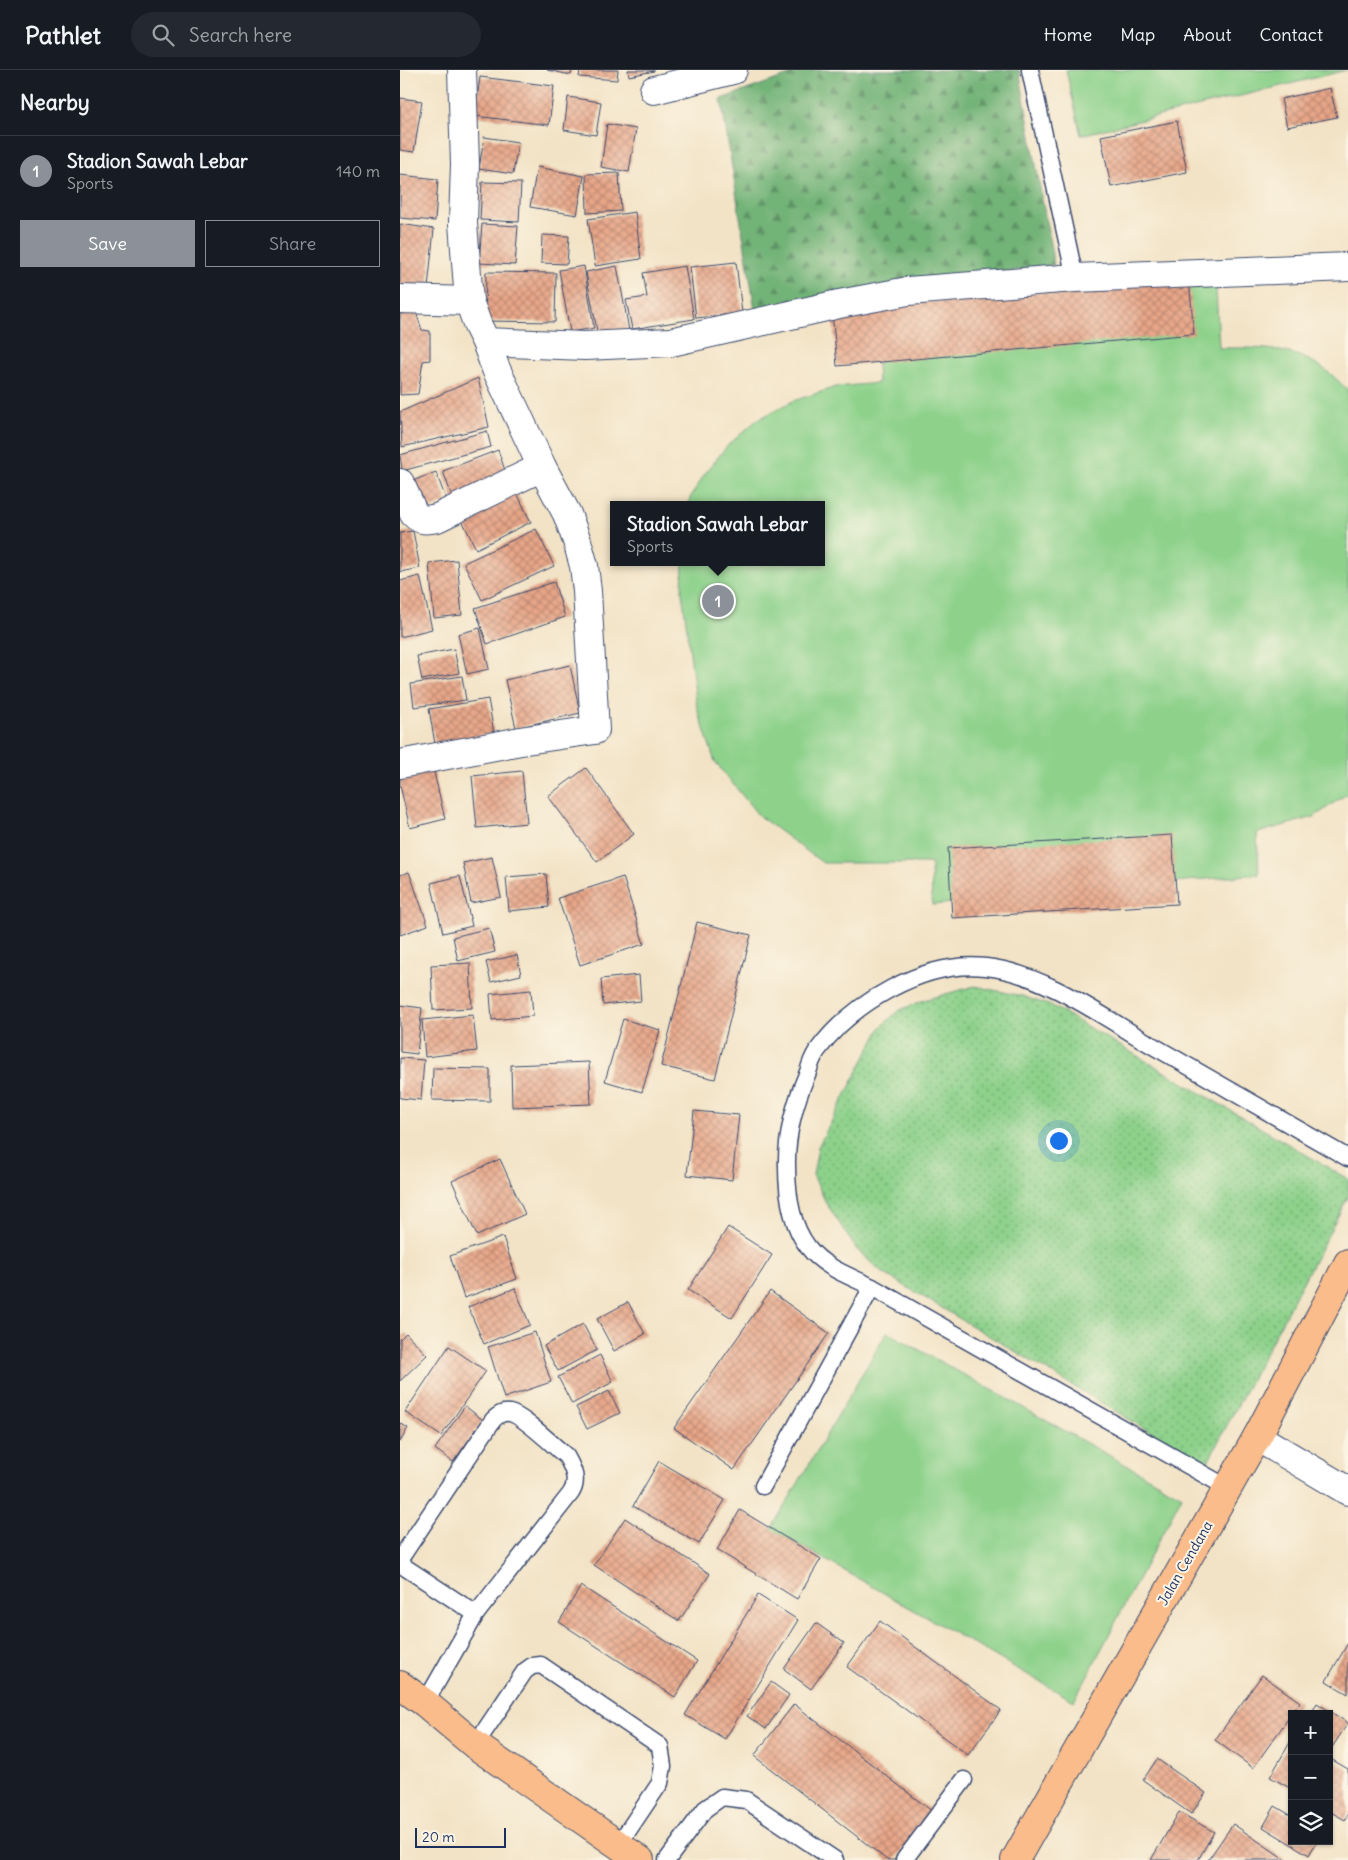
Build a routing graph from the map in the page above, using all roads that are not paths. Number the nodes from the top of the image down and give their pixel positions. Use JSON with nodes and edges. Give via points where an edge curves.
{"nodes":[{"id":1,"x":462,"y":70,"type":"edge"},
{"id":2,"x":733,"y":70,"type":"edge"},
{"id":3,"x":1030,"y":70,"type":"edge"},
{"id":4,"x":654,"y":90,"type":"dead end"},
{"id":5,"x":1348,"y":267,"type":"edge"},
{"id":6,"x":1075,"y":278,"type":"junction"},
{"id":7,"x":400,"y":299,"type":"edge"},
{"id":8,"x":469,"y":301,"type":"junction"},
{"id":9,"x":486,"y":342,"type":"junction"},
{"id":10,"x":542,"y":467,"type":"junction"},
{"id":11,"x":400,"y":483,"type":"edge"},
{"id":12,"x":400,"y":764,"type":"edge"},
{"id":13,"x":1348,"y":1158,"type":"edge"},
{"id":14,"x":1348,"y":1263,"type":"edge"},
{"id":15,"x":872,"y":1287,"type":"junction"},
{"id":16,"x":1257,"y":1437,"type":"junction"},
{"id":17,"x":763,"y":1486,"type":"dead end"},
{"id":18,"x":1228,"y":1488,"type":"junction"},
{"id":19,"x":1348,"y":1491,"type":"edge"},
{"id":20,"x":400,"y":1559,"type":"edge"},
{"id":21,"x":400,"y":1564,"type":"edge"},
{"id":22,"x":476,"y":1614,"type":"junction"},
{"id":23,"x":400,"y":1685,"type":"edge"},
{"id":24,"x":425,"y":1703,"type":"junction"},
{"id":25,"x":475,"y":1745,"type":"junction"},
{"id":26,"x":964,"y":1780,"type":"dead end"},
{"id":27,"x":629,"y":1852,"type":"edge"},
{"id":28,"x":667,"y":1860,"type":"edge"},
{"id":29,"x":835,"y":1860,"type":"edge"},
{"id":30,"x":904,"y":1860,"type":"edge"},
{"id":31,"x":1015,"y":1860,"type":"edge"}],
"edges":[{"from":1,"to":8,"type":"street","via":[[463,223]]},
{"from":2,"to":4,"type":"street"},
{"from":3,"to":6,"type":"lane"},
{"from":5,"to":6,"type":"street"},
{"from":6,"to":9,"type":"street","via":[[908,291],[671,342],[585,346]]},
{"from":7,"to":8,"type":"street"},
{"from":8,"to":9,"type":"street"},
{"from":9,"to":10,"type":"street"},
{"from":10,"to":11,"type":"street","via":[[428,520],[414,514]]},
{"from":10,"to":12,"type":"street","via":[[567,514],[584,566],[595,730]]},
{"from":13,"to":15,"type":"lane","via":[[1066,994],[1023,975],[987,967],[938,970],[892,988],[866,1003],[842,1024],[816,1052],[800,1089],[792,1120],[787,1146],[787,1183],[796,1224],[808,1247],[819,1259]]},
{"from":14,"to":16,"type":"main road","name":"Jalan Cendana"},
{"from":15,"to":17,"type":"lane"},
{"from":15,"to":18,"type":"lane"},
{"from":16,"to":18,"type":"main road","name":"Jalan Cendana"},
{"from":16,"to":19,"type":"street"},
{"from":18,"to":31,"type":"main road","name":"Jalan Cendana"},
{"from":20,"to":22,"type":"lane","via":[[492,1420],[504,1413],[518,1416],[566,1456],[574,1474],[574,1489]]},
{"from":21,"to":22,"type":"lane"},
{"from":22,"to":24,"type":"lane"},
{"from":23,"to":24,"type":"main road"},
{"from":24,"to":25,"type":"main road"},
{"from":25,"to":27,"type":"main road"},
{"from":25,"to":27,"type":"lane","via":[[525,1671],[541,1665],[660,1746],[663,1766],[660,1783]]},
{"from":26,"to":30,"type":"lane"},
{"from":28,"to":29,"type":"lane","via":[[705,1809],[722,1797],[746,1800]]}]}
